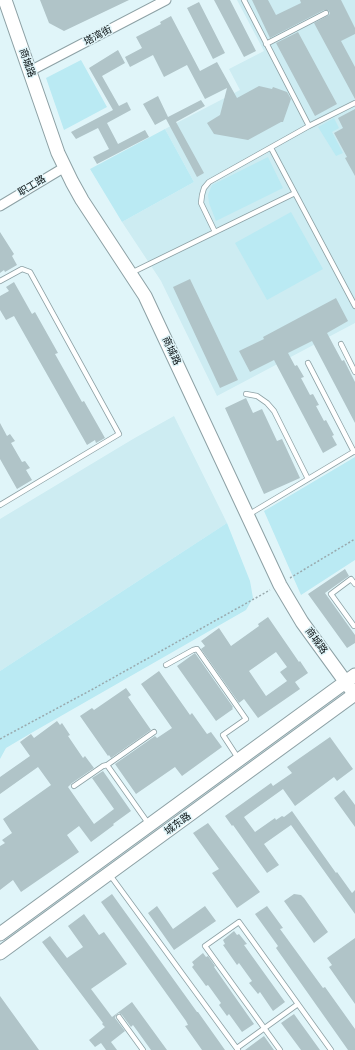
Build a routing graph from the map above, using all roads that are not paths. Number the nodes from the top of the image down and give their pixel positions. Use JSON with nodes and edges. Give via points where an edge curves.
{"nodes":[{"id":1,"x":5,"y":0,"type":"edge"},
{"id":2,"x":166,"y":0,"type":"edge"},
{"id":3,"x":244,"y":0,"type":"edge"},
{"id":4,"x":326,"y":13,"type":"dead end"},
{"id":5,"x":266,"y":44,"type":"junction"},
{"id":6,"x":30,"y":71,"type":"junction"},
{"id":7,"x":355,"y":103,"type":"edge"},
{"id":8,"x":309,"y":126,"type":"junction"},
{"id":9,"x":271,"y":148,"type":"junction"},
{"id":10,"x":65,"y":167,"type":"junction"},
{"id":11,"x":295,"y":193,"type":"junction"},
{"id":12,"x":0,"y":206,"type":"edge"},
{"id":13,"x":214,"y":232,"type":"junction"},
{"id":14,"x":130,"y":273,"type":"junction"},
{"id":15,"x":0,"y":281,"type":"edge"},
{"id":16,"x":355,"y":306,"type":"edge"},
{"id":17,"x":341,"y":344,"type":"dead end"},
{"id":18,"x":308,"y":363,"type":"dead end"},
{"id":19,"x":355,"y":372,"type":"edge"},
{"id":20,"x":246,"y":394,"type":"dead end"},
{"id":21,"x":355,"y":451,"type":"edge"},
{"id":22,"x":308,"y":479,"type":"junction"},
{"id":23,"x":0,"y":505,"type":"edge"},
{"id":24,"x":247,"y":515,"type":"junction"},
{"id":25,"x":355,"y":584,"type":"edge"},
{"id":26,"x":355,"y":626,"type":"edge"},
{"id":27,"x":166,"y":665,"type":"dead end"},
{"id":28,"x":350,"y":678,"type":"edge"},
{"id":29,"x":355,"y":694,"type":"edge"},
{"id":30,"x":154,"y":732,"type":"dead end"},
{"id":31,"x":239,"y":759,"type":"junction"},
{"id":32,"x":107,"y":765,"type":"junction"},
{"id":33,"x":74,"y":786,"type":"dead end"},
{"id":34,"x":149,"y":825,"type":"junction"},
{"id":35,"x":109,"y":874,"type":"junction"},
{"id":36,"x":0,"y":934,"type":"edge"},
{"id":37,"x":0,"y":953,"type":"edge"},
{"id":38,"x":298,"y":1004,"type":"junction"},
{"id":39,"x":119,"y":1017,"type":"dead end"},
{"id":40,"x":264,"y":1028,"type":"junction"},
{"id":41,"x":238,"y":1049,"type":"edge"},
{"id":42,"x":143,"y":1050,"type":"edge"},
{"id":43,"x":280,"y":1050,"type":"edge"},
{"id":44,"x":331,"y":1050,"type":"edge"}],
"edges":[{"from":1,"to":6,"type":"main road","name":"商城路"},
{"from":2,"to":6,"type":"street","name":"塔湾街"},
{"from":3,"to":5,"type":"lane"},
{"from":4,"to":5,"type":"lane"},
{"from":5,"to":8,"type":"lane"},
{"from":6,"to":10,"type":"main road","name":"商城路"},
{"from":7,"to":8,"type":"lane"},
{"from":8,"to":9,"type":"lane"},
{"from":9,"to":11,"type":"lane"},
{"from":9,"to":13,"type":"lane","via":[[209,182],[204,188],[201,203]]},
{"from":10,"to":12,"type":"street","name":"职工路"},
{"from":10,"to":14,"type":"main road","name":"商城路","via":[[82,200]]},
{"from":11,"to":13,"type":"lane"},
{"from":11,"to":16,"type":"lane"},
{"from":13,"to":14,"type":"lane"},
{"from":14,"to":24,"type":"main road","name":"商城路","via":[[145,296]]},
{"from":15,"to":23,"type":"lane","via":[[22,269],[30,272],[119,434]]},
{"from":17,"to":19,"type":"lane"},
{"from":18,"to":21,"type":"lane"},
{"from":20,"to":22,"type":"lane","via":[[257,396],[274,411]]},
{"from":21,"to":22,"type":"lane"},
{"from":22,"to":24,"type":"lane"},
{"from":24,"to":28,"type":"main road","name":"商城路","via":[[280,584],[302,622]]},
{"from":25,"to":26,"type":"lane","via":[[351,579],[331,594]]},
{"from":27,"to":31,"type":"lane","via":[[193,650],[198,650],[246,719],[223,735]]},
{"from":28,"to":29,"type":"main road","name":"商城路"},
{"from":28,"to":31,"type":"main road","name":"城东路"},
{"from":29,"to":35,"type":"main road","name":"城东路"},
{"from":30,"to":32,"type":"lane"},
{"from":31,"to":34,"type":"main road","name":"城东路"},
{"from":32,"to":33,"type":"lane"},
{"from":32,"to":34,"type":"lane"},
{"from":34,"to":36,"type":"main road","name":"城东路"},
{"from":35,"to":37,"type":"main road","name":"城东路"},
{"from":35,"to":41,"type":"lane"},
{"from":38,"to":40,"type":"lane"},
{"from":38,"to":40,"type":"lane","via":[[239,922],[205,946]]},
{"from":38,"to":44,"type":"lane"},
{"from":39,"to":42,"type":"lane"},
{"from":40,"to":41,"type":"lane"},
{"from":40,"to":43,"type":"lane"}]}
